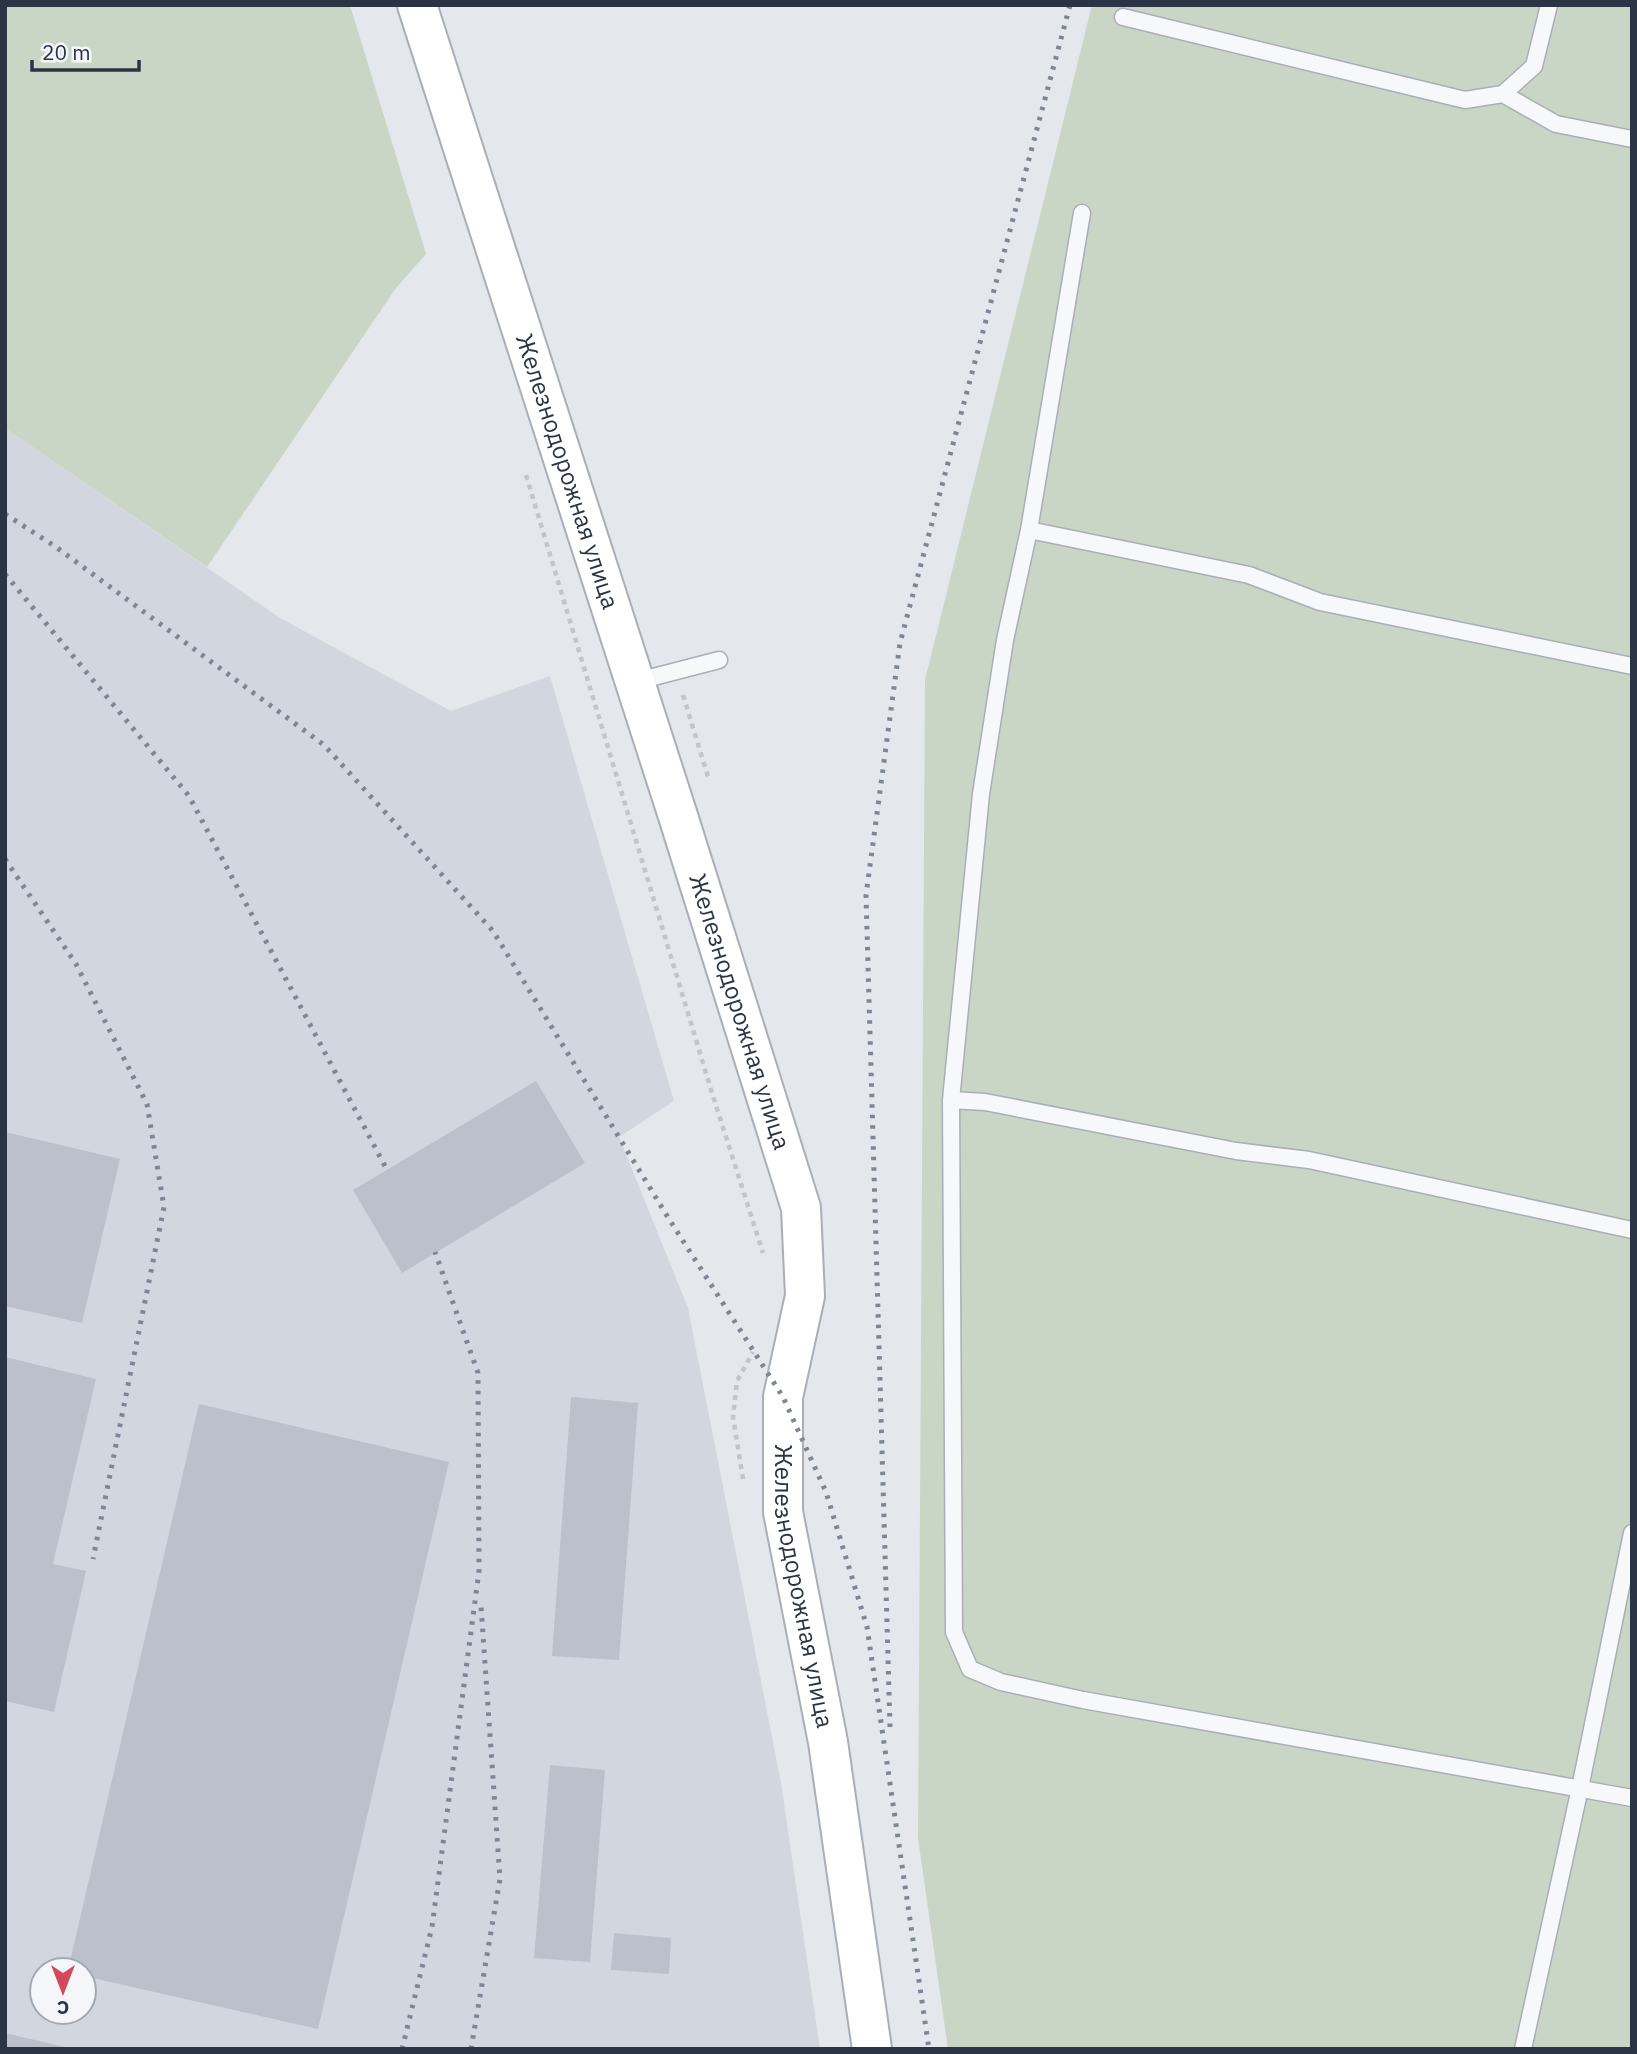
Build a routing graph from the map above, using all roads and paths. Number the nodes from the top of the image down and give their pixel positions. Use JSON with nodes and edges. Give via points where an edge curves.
{"nodes":[{"id":1,"x":417,"y":5,"type":"edge"},
{"id":2,"x":1549,"y":5,"type":"edge"},
{"id":3,"x":1123,"y":17,"type":"dead end"},
{"id":4,"x":1503,"y":94,"type":"junction"},
{"id":5,"x":1632,"y":139,"type":"edge"},
{"id":6,"x":1082,"y":213,"type":"dead end"},
{"id":7,"x":524,"y":470,"type":"dead end"},
{"id":8,"x":1029,"y":530,"type":"junction"},
{"id":9,"x":719,"y":660,"type":"dead end"},
{"id":10,"x":1632,"y":666,"type":"edge"},
{"id":11,"x":676,"y":670,"type":"junction"},
{"id":12,"x":634,"y":682,"type":"junction"},
{"id":13,"x":713,"y":792,"type":"dead end"},
{"id":14,"x":951,"y":1100,"type":"junction"},
{"id":15,"x":1632,"y":1230,"type":"edge"},
{"id":16,"x":764,"y":1255,"type":"dead end"},
{"id":17,"x":754,"y":1351,"type":"dead end"},
{"id":18,"x":744,"y":1486,"type":"dead end"},
{"id":19,"x":1632,"y":1534,"type":"edge"},
{"id":20,"x":1580,"y":1788,"type":"junction"},
{"id":21,"x":1632,"y":1798,"type":"edge"},
{"id":22,"x":872,"y":2049,"type":"edge"},
{"id":23,"x":1522,"y":2049,"type":"edge"}],
"edges":[{"from":1,"to":12,"type":"street","name":"Железнодорожная улица"},
{"from":2,"to":4,"type":"lane","via":[[1534,66]]},
{"from":3,"to":4,"type":"lane","via":[[1465,100]]},
{"from":4,"to":5,"type":"lane","via":[[1556,124]]},
{"from":6,"to":8,"type":"lane"},
{"from":7,"to":16,"type":"path"},
{"from":8,"to":10,"type":"lane","via":[[1249,575],[1320,602]]},
{"from":8,"to":14,"type":"lane","via":[[1005,640],[981,794]]},
{"from":9,"to":11,"type":"lane"},
{"from":11,"to":12,"type":"lane"},
{"from":11,"to":13,"type":"path"},
{"from":12,"to":22,"type":"street","name":"Железнодорожная улица","via":[[801,1208],[805,1296],[783,1397],[783,1512],[828,1742]]},
{"from":14,"to":15,"type":"lane","via":[[985,1102],[1236,1151],[1309,1160]]},
{"from":14,"to":20,"type":"lane","via":[[954,1632],[970,1669],[1002,1682],[1083,1700]]},
{"from":17,"to":18,"type":"path","via":[[737,1381],[733,1417]]},
{"from":19,"to":20,"type":"lane"},
{"from":20,"to":21,"type":"lane"},
{"from":20,"to":23,"type":"lane"}]}
